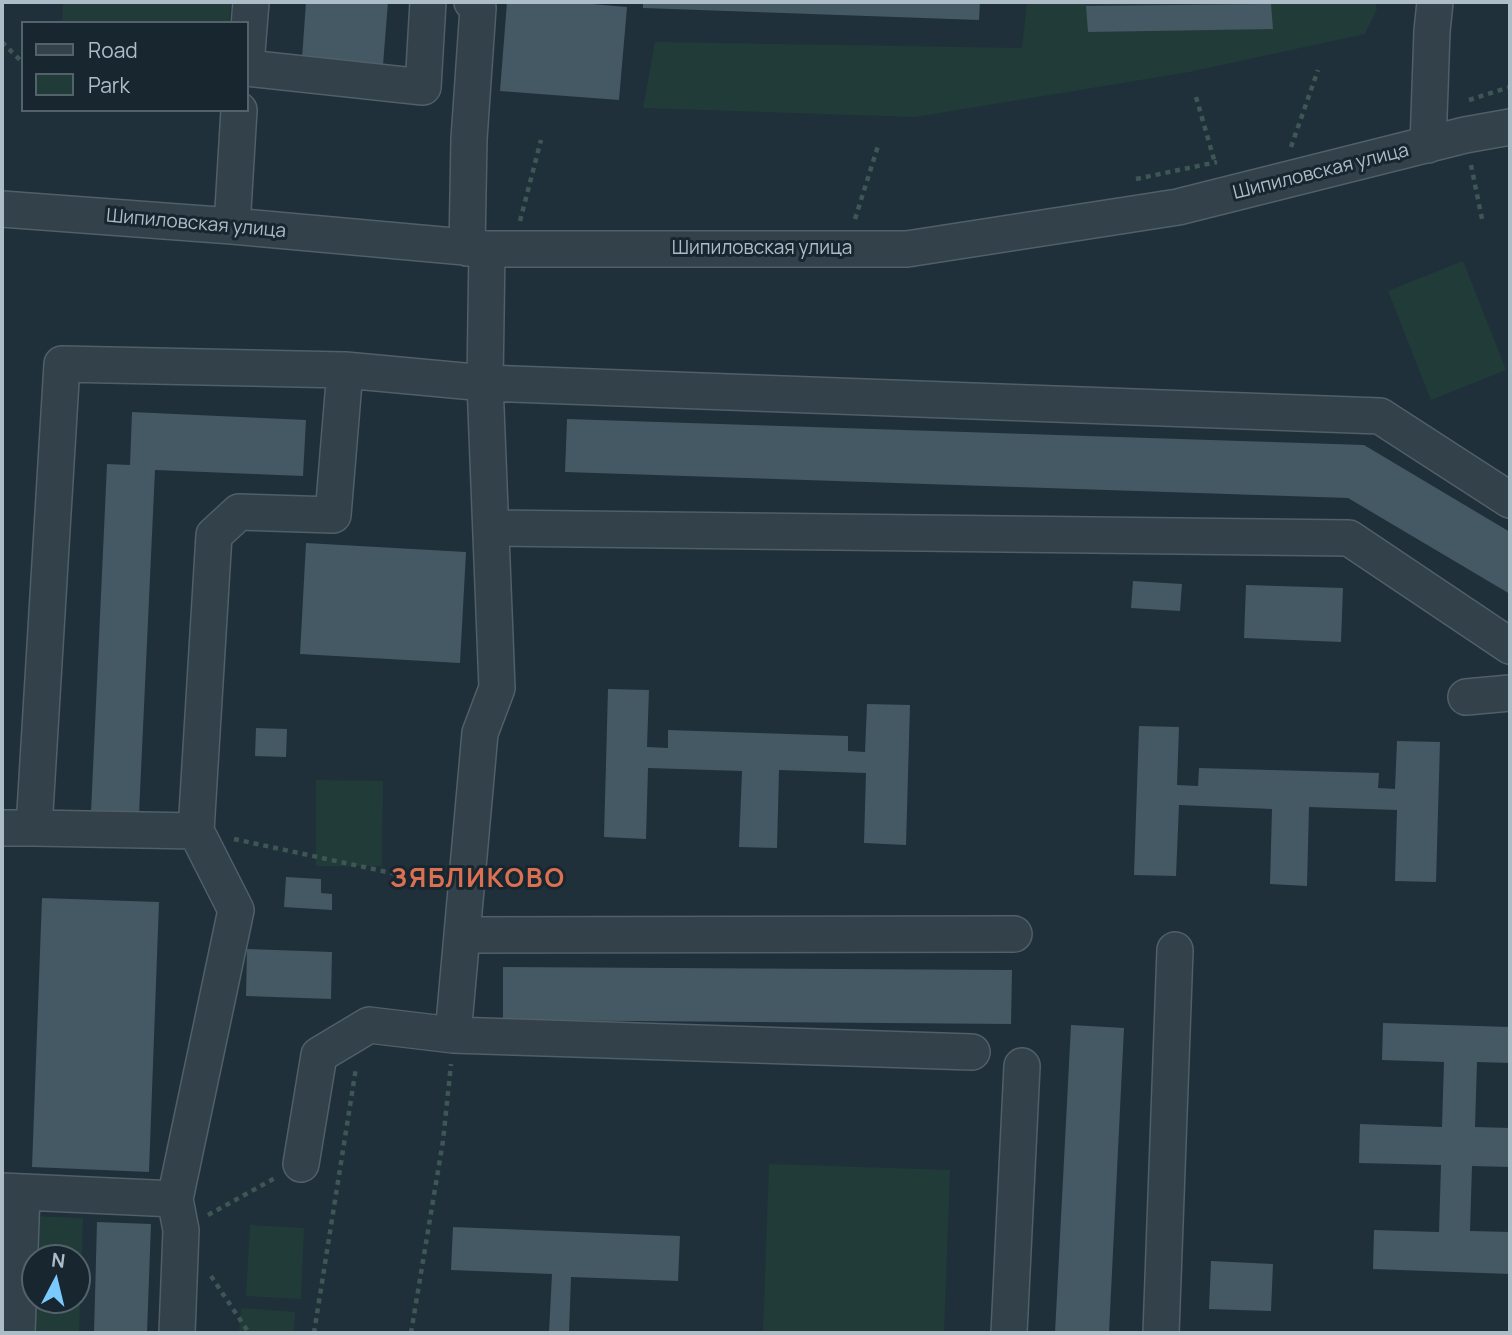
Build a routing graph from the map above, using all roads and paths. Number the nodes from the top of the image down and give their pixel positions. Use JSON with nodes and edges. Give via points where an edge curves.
{"nodes":[{"id":1,"x":251,"y":2,"type":"edge"},
{"id":2,"x":428,"y":2,"type":"edge"},
{"id":3,"x":1435,"y":2,"type":"edge"},
{"id":4,"x":477,"y":4,"type":"edge"},
{"id":5,"x":248,"y":40,"type":"edge"},
{"id":6,"x":2,"y":42,"type":"edge"},
{"id":7,"x":21,"y":61,"type":"edge"},
{"id":8,"x":248,"y":68,"type":"edge"},
{"id":9,"x":1318,"y":70,"type":"dead end"},
{"id":10,"x":1196,"y":97,"type":"dead end"},
{"id":11,"x":239,"y":112,"type":"edge"},
{"id":12,"x":1510,"y":127,"type":"edge"},
{"id":13,"x":541,"y":140,"type":"dead end"},
{"id":14,"x":1429,"y":145,"type":"junction"},
{"id":15,"x":878,"y":146,"type":"dead end"},
{"id":16,"x":1279,"y":150,"type":"dead end"},
{"id":17,"x":1227,"y":160,"type":"dead end"},
{"id":18,"x":1215,"y":163,"type":"junction"},
{"id":19,"x":1136,"y":179,"type":"dead end"},
{"id":20,"x":2,"y":209,"type":"edge"},
{"id":21,"x":855,"y":219,"type":"dead end"},
{"id":22,"x":232,"y":226,"type":"junction"},
{"id":23,"x":517,"y":231,"type":"dead end"},
{"id":24,"x":477,"y":249,"type":"junction"},
{"id":25,"x":345,"y":370,"type":"junction"},
{"id":26,"x":485,"y":383,"type":"junction"},
{"id":27,"x":1510,"y":499,"type":"edge"},
{"id":28,"x":492,"y":528,"type":"junction"},
{"id":29,"x":1510,"y":646,"type":"edge"},
{"id":30,"x":1510,"y":693,"type":"edge"},
{"id":31,"x":1466,"y":698,"type":"dead end"},
{"id":32,"x":18,"y":828,"type":"edge"},
{"id":33,"x":196,"y":831,"type":"junction"},
{"id":34,"x":466,"y":889,"type":"junction"},
{"id":35,"x":1014,"y":934,"type":"dead end"},
{"id":36,"x":462,"y":935,"type":"junction"},
{"id":37,"x":1175,"y":950,"type":"dead end"},
{"id":38,"x":362,"y":1029,"type":"junction"},
{"id":39,"x":453,"y":1035,"type":"junction"},
{"id":40,"x":972,"y":1052,"type":"dead end"},
{"id":41,"x":1022,"y":1066,"type":"dead end"},
{"id":42,"x":301,"y":1164,"type":"joint"},
{"id":43,"x":12,"y":1191,"type":"edge"},
{"id":44,"x":178,"y":1215,"type":"junction"},
{"id":45,"x":17,"y":1333,"type":"edge"},
{"id":46,"x":177,"y":1333,"type":"edge"},
{"id":47,"x":249,"y":1333,"type":"edge"},
{"id":48,"x":314,"y":1333,"type":"edge"},
{"id":49,"x":411,"y":1333,"type":"edge"},
{"id":50,"x":1009,"y":1333,"type":"edge"},
{"id":51,"x":1161,"y":1333,"type":"edge"}],
"edges":[{"from":1,"to":5,"type":"street"},
{"from":2,"to":8,"type":"street","via":[[423,87]]},
{"from":3,"to":14,"type":"street"},
{"from":4,"to":24,"type":"street","via":[[469,139]]},
{"from":6,"to":7,"type":"path"},
{"from":9,"to":16,"type":"path","via":[[1292,147]]},
{"from":10,"to":18,"type":"path"},
{"from":11,"to":22,"type":"street"},
{"from":12,"to":14,"type":"street","name":"Шипиловская улица"},
{"from":13,"to":23,"type":"path"},
{"from":14,"to":24,"type":"street","name":"Шипиловская улица","via":[[1178,207],[907,249]]},
{"from":15,"to":21,"type":"path"},
{"from":17,"to":18,"type":"path"},
{"from":18,"to":19,"type":"path"},
{"from":20,"to":22,"type":"street","name":"Шипиловская улица"},
{"from":22,"to":24,"type":"street","name":"Шипиловская улица"},
{"from":24,"to":26,"type":"street"},
{"from":25,"to":26,"type":"street"},
{"from":25,"to":32,"type":"street","via":[[62,365]]},
{"from":25,"to":33,"type":"street","via":[[333,515],[239,512],[214,536]]},
{"from":26,"to":27,"type":"street","via":[[1380,416]]},
{"from":26,"to":28,"type":"street"},
{"from":28,"to":29,"type":"street","via":[[1349,538]]},
{"from":28,"to":34,"type":"street","via":[[497,688],[480,733]]},
{"from":30,"to":31,"type":"street"},
{"from":32,"to":33,"type":"street"},
{"from":33,"to":34,"type":"path"},
{"from":33,"to":44,"type":"street","via":[[236,910]]},
{"from":34,"to":36,"type":"street"},
{"from":35,"to":36,"type":"street"},
{"from":36,"to":39,"type":"street"},
{"from":37,"to":51,"type":"street"},
{"from":38,"to":39,"type":"street","via":[[369,1025]]},
{"from":38,"to":42,"type":"street","via":[[319,1055]]},
{"from":38,"to":48,"type":"path"},
{"from":39,"to":40,"type":"street"},
{"from":39,"to":49,"type":"path","via":[[443,1141]]},
{"from":41,"to":50,"type":"street"},
{"from":42,"to":44,"type":"path"},
{"from":43,"to":44,"type":"street"},
{"from":43,"to":45,"type":"street"},
{"from":44,"to":46,"type":"street"},
{"from":44,"to":47,"type":"path"}]}
